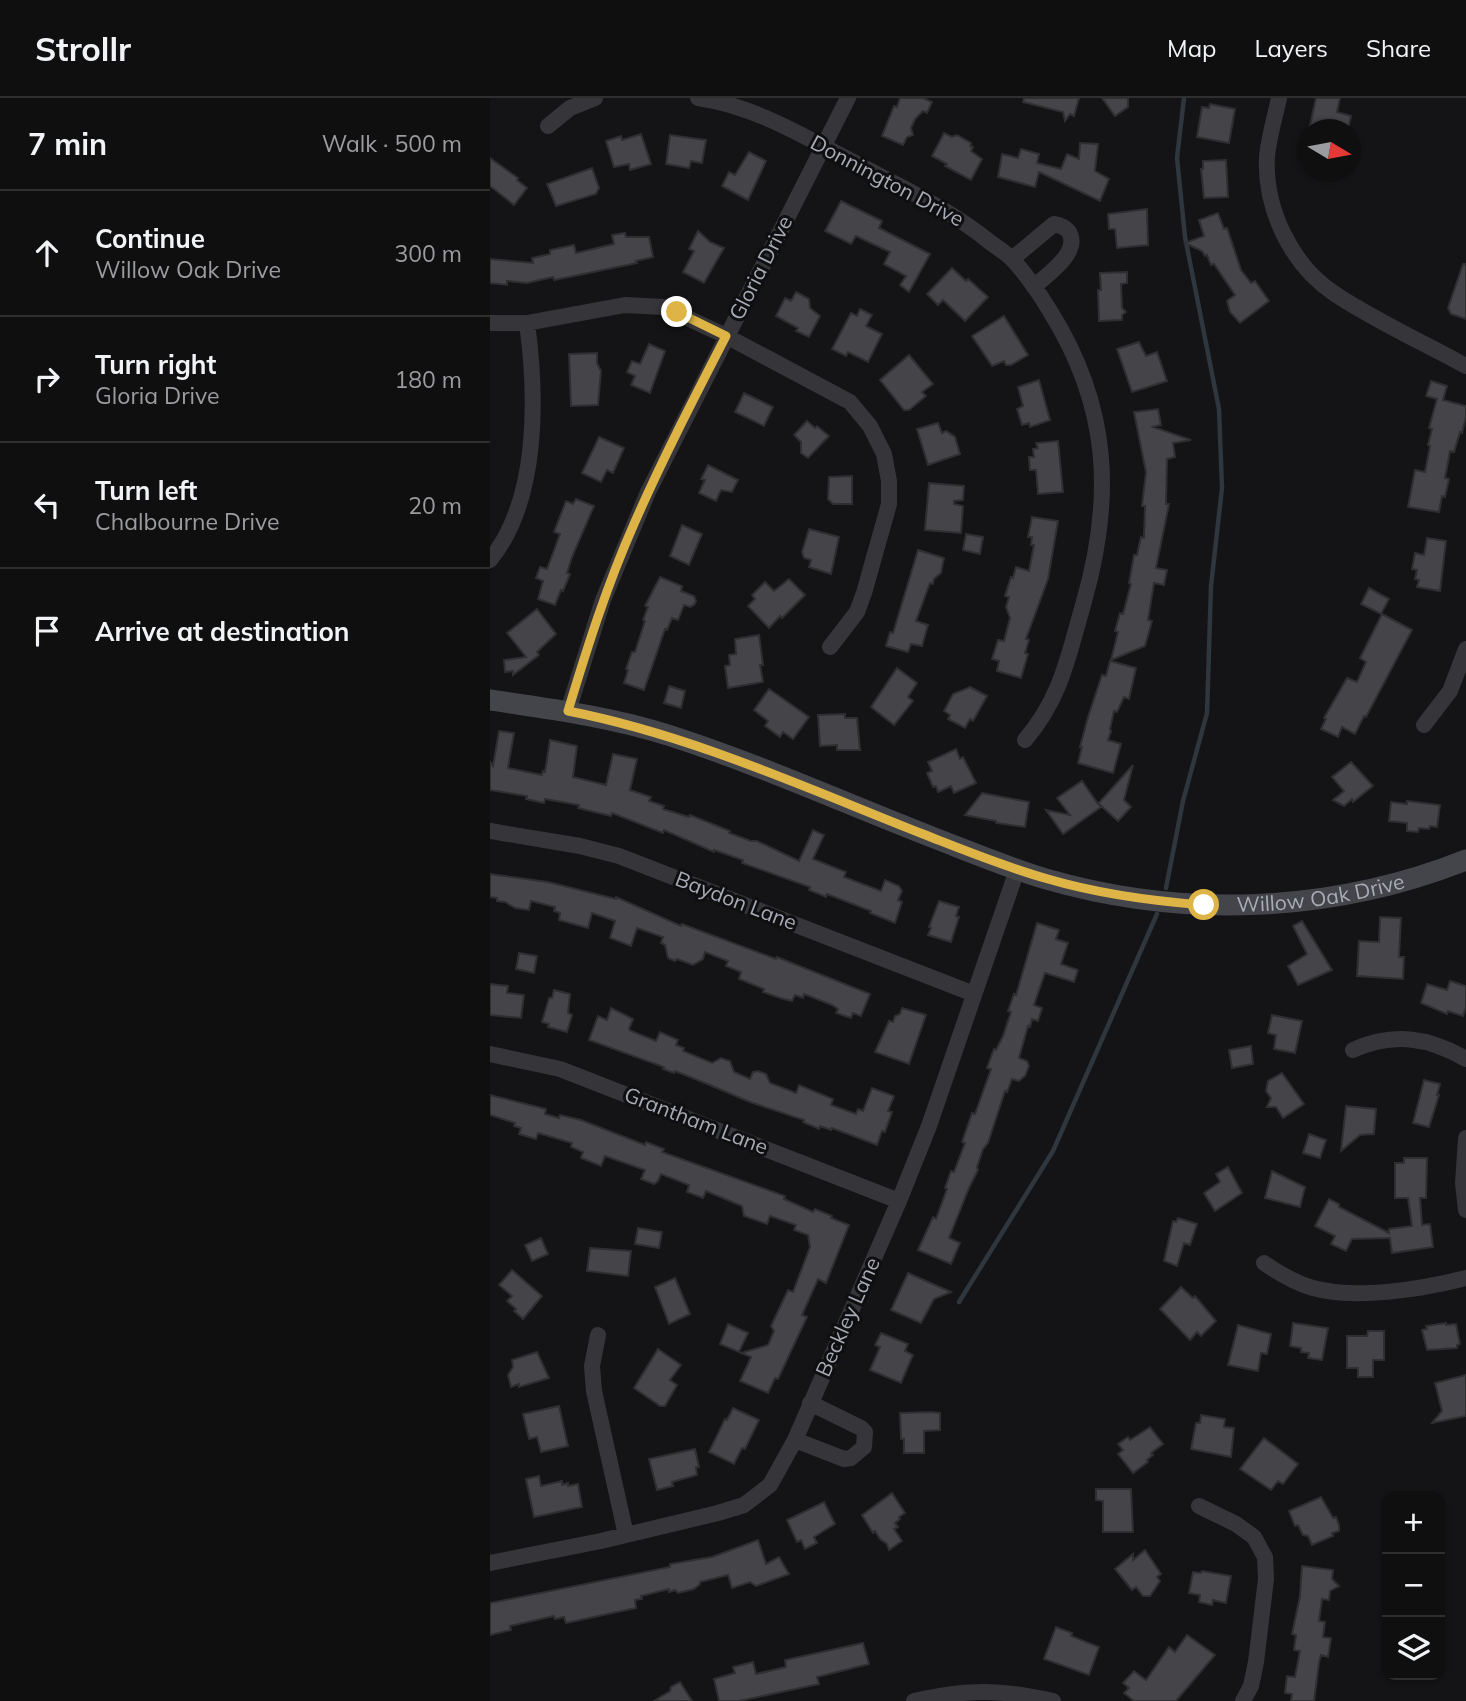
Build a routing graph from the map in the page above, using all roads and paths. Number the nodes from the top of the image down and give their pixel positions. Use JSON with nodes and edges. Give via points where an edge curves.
{"nodes":[{"id":1,"x":595,"y":98,"type":"edge"},
{"id":2,"x":698,"y":98,"type":"edge"},
{"id":3,"x":848,"y":98,"type":"edge"},
{"id":4,"x":1279,"y":98,"type":"edge"},
{"id":5,"x":548,"y":126,"type":"dead end"},
{"id":6,"x":823,"y":147,"type":"junction"},
{"id":7,"x":1012,"y":258,"type":"junction"},
{"id":8,"x":1034,"y":287,"type":"junction"},
{"id":9,"x":490,"y":323,"type":"edge"},
{"id":10,"x":527,"y":323,"type":"junction"},
{"id":11,"x":726,"y":336,"type":"junction"},
{"id":12,"x":1466,"y":366,"type":"edge"},
{"id":13,"x":490,"y":560,"type":"edge"},
{"id":14,"x":830,"y":647,"type":"dead end"},
{"id":15,"x":1466,"y":649,"type":"edge"},
{"id":16,"x":490,"y":700,"type":"edge"},
{"id":17,"x":568,"y":711,"type":"junction"},
{"id":18,"x":1423,"y":725,"type":"dead end"},
{"id":19,"x":1025,"y":740,"type":"dead end"},
{"id":20,"x":490,"y":831,"type":"edge"},
{"id":21,"x":1466,"y":860,"type":"edge"},
{"id":22,"x":1017,"y":870,"type":"junction"},
{"id":23,"x":974,"y":994,"type":"junction"},
{"id":24,"x":1353,"y":1050,"type":"dead end"},
{"id":25,"x":490,"y":1054,"type":"edge"},
{"id":26,"x":1466,"y":1059,"type":"edge"},
{"id":27,"x":1466,"y":1138,"type":"edge"},
{"id":28,"x":899,"y":1201,"type":"junction"},
{"id":29,"x":1466,"y":1210,"type":"edge"},
{"id":30,"x":1264,"y":1263,"type":"dead end"},
{"id":31,"x":1466,"y":1278,"type":"edge"},
{"id":32,"x":598,"y":1335,"type":"dead end"},
{"id":33,"x":810,"y":1404,"type":"junction"},
{"id":34,"x":794,"y":1440,"type":"junction"},
{"id":35,"x":1199,"y":1506,"type":"dead end"},
{"id":36,"x":626,"y":1535,"type":"junction"},
{"id":37,"x":490,"y":1563,"type":"edge"},
{"id":38,"x":914,"y":1701,"type":"edge"},
{"id":39,"x":1053,"y":1701,"type":"edge"},
{"id":40,"x":1243,"y":1701,"type":"edge"}],
"edges":[{"from":1,"to":5,"type":"street","via":[[570,108]]},
{"from":2,"to":6,"type":"street","name":"Donnington Drive","via":[[755,114]]},
{"from":3,"to":6,"type":"street","name":"Gloria Drive"},
{"from":4,"to":12,"type":"street","via":[[1268,178],[1278,222],[1294,253],[1335,294]]},
{"from":6,"to":7,"type":"street","name":"Donnington Drive","via":[[949,211]]},
{"from":6,"to":11,"type":"street","name":"Gloria Drive"},
{"from":7,"to":8,"type":"street","name":"Donnington Drive"},
{"from":7,"to":8,"type":"street","via":[[1054,224],[1070,234],[1067,256]]},
{"from":8,"to":19,"type":"street","name":"Donnington Drive","via":[[1082,372],[1100,441],[1103,490],[1091,578],[1058,691]]},
{"from":9,"to":10,"type":"street"},
{"from":10,"to":11,"type":"street","via":[[640,304],[677,312]]},
{"from":10,"to":13,"type":"street","via":[[532,381],[529,456],[516,515]]},
{"from":11,"to":14,"type":"street","via":[[849,402],[870,426],[884,454],[888,512],[856,612]]},
{"from":11,"to":17,"type":"street","name":"Gloria Drive","via":[[633,527],[603,600]]},
{"from":15,"to":18,"type":"street","via":[[1450,691]]},
{"from":16,"to":17,"type":"street","name":"Willow Oak Drive"},
{"from":17,"to":22,"type":"street","name":"Willow Oak Drive","via":[[673,737]]},
{"from":20,"to":23,"type":"street","name":"Baydon Lane","via":[[620,856]]},
{"from":21,"to":22,"type":"street","name":"Willow Oak Drive","via":[[1354,894],[1238,906],[1113,895]]},
{"from":22,"to":23,"type":"street","name":"Beckley Lane"},
{"from":23,"to":28,"type":"street","name":"Beckley Lane"},
{"from":24,"to":26,"type":"street","via":[[1380,1040],[1408,1038]]},
{"from":25,"to":28,"type":"street","name":"Grantham Lane","via":[[560,1069]]},
{"from":27,"to":29,"type":"street"},
{"from":28,"to":33,"type":"street","name":"Beckley Lane"},
{"from":30,"to":31,"type":"street","via":[[1309,1287],[1362,1292]]},
{"from":32,"to":36,"type":"street","via":[[592,1366],[594,1391]]},
{"from":33,"to":34,"type":"street","name":"Beckley Lane"},
{"from":33,"to":34,"type":"street","via":[[861,1428],[864,1447],[844,1459]]},
{"from":34,"to":36,"type":"street","name":"Beckley Lane","via":[[770,1485],[744,1505]]},
{"from":35,"to":40,"type":"street","via":[[1254,1537],[1265,1557],[1256,1662]]},
{"from":36,"to":37,"type":"street","name":"Beckley Lane"},
{"from":38,"to":39,"type":"street","via":[[980,1690]]}]}
